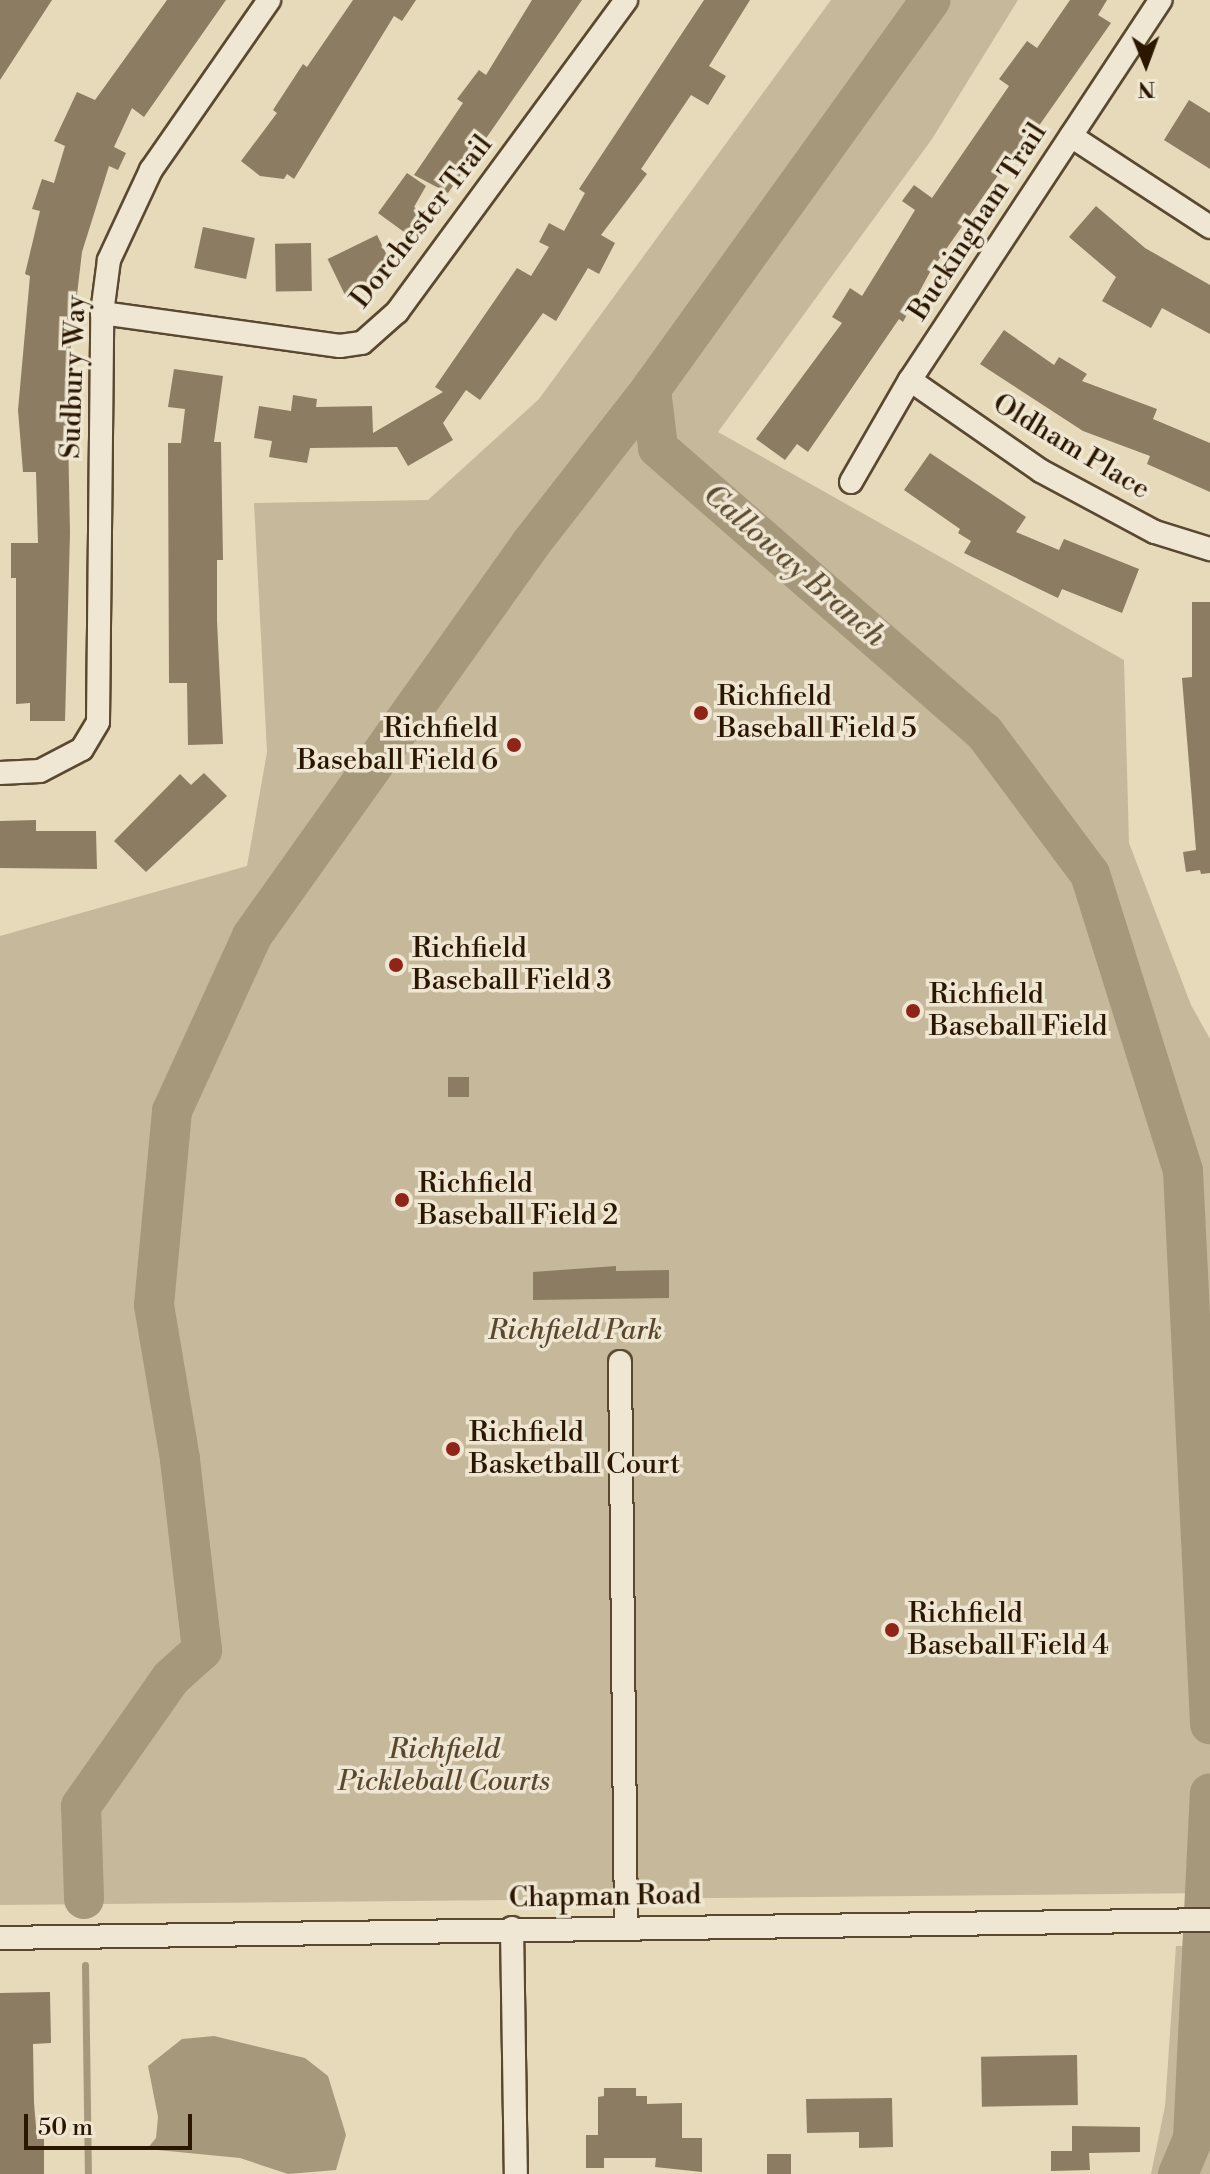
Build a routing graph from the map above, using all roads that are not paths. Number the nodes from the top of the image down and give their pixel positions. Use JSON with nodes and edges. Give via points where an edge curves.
{"nodes":[{"id":1,"x":269,"y":0,"type":"edge"},
{"id":2,"x":626,"y":0,"type":"edge"},
{"id":3,"x":1161,"y":0,"type":"edge"},
{"id":4,"x":1071,"y":136,"type":"junction"},
{"id":5,"x":1210,"y":227,"type":"edge"},
{"id":6,"x":102,"y":313,"type":"junction"},
{"id":7,"x":910,"y":380,"type":"junction"},
{"id":8,"x":851,"y":482,"type":"dead end"},
{"id":9,"x":1210,"y":549,"type":"edge"},
{"id":10,"x":0,"y":773,"type":"edge"},
{"id":11,"x":620,"y":1362,"type":"dead end"},
{"id":12,"x":1210,"y":1920,"type":"edge"},
{"id":13,"x":626,"y":1926,"type":"junction"},
{"id":14,"x":512,"y":1928,"type":"junction"},
{"id":15,"x":0,"y":1938,"type":"edge"},
{"id":16,"x":516,"y":2174,"type":"edge"}],
"edges":[{"from":1,"to":6,"type":"street","name":"Sudbury Way","via":[[151,170],[109,260]]},
{"from":2,"to":6,"type":"street","name":"Dorchester Trail","via":[[397,312],[362,343],[340,346]]},
{"from":3,"to":4,"type":"street","name":"Buckingham Trail"},
{"from":4,"to":5,"type":"street"},
{"from":4,"to":7,"type":"street","name":"Buckingham Trail"},
{"from":6,"to":10,"type":"street","name":"Sudbury Way","via":[[98,722],[82,749],[40,771]]},
{"from":7,"to":8,"type":"street","name":"Buckingham Trail"},
{"from":7,"to":9,"type":"street","name":"Oldham Place","via":[[1041,471],[1155,532]]},
{"from":11,"to":13,"type":"street"},
{"from":12,"to":13,"type":"street","name":"Chapman Road"},
{"from":13,"to":14,"type":"street","name":"Chapman Road"},
{"from":14,"to":15,"type":"street","name":"Chapman Road"},
{"from":14,"to":16,"type":"street"}]}
